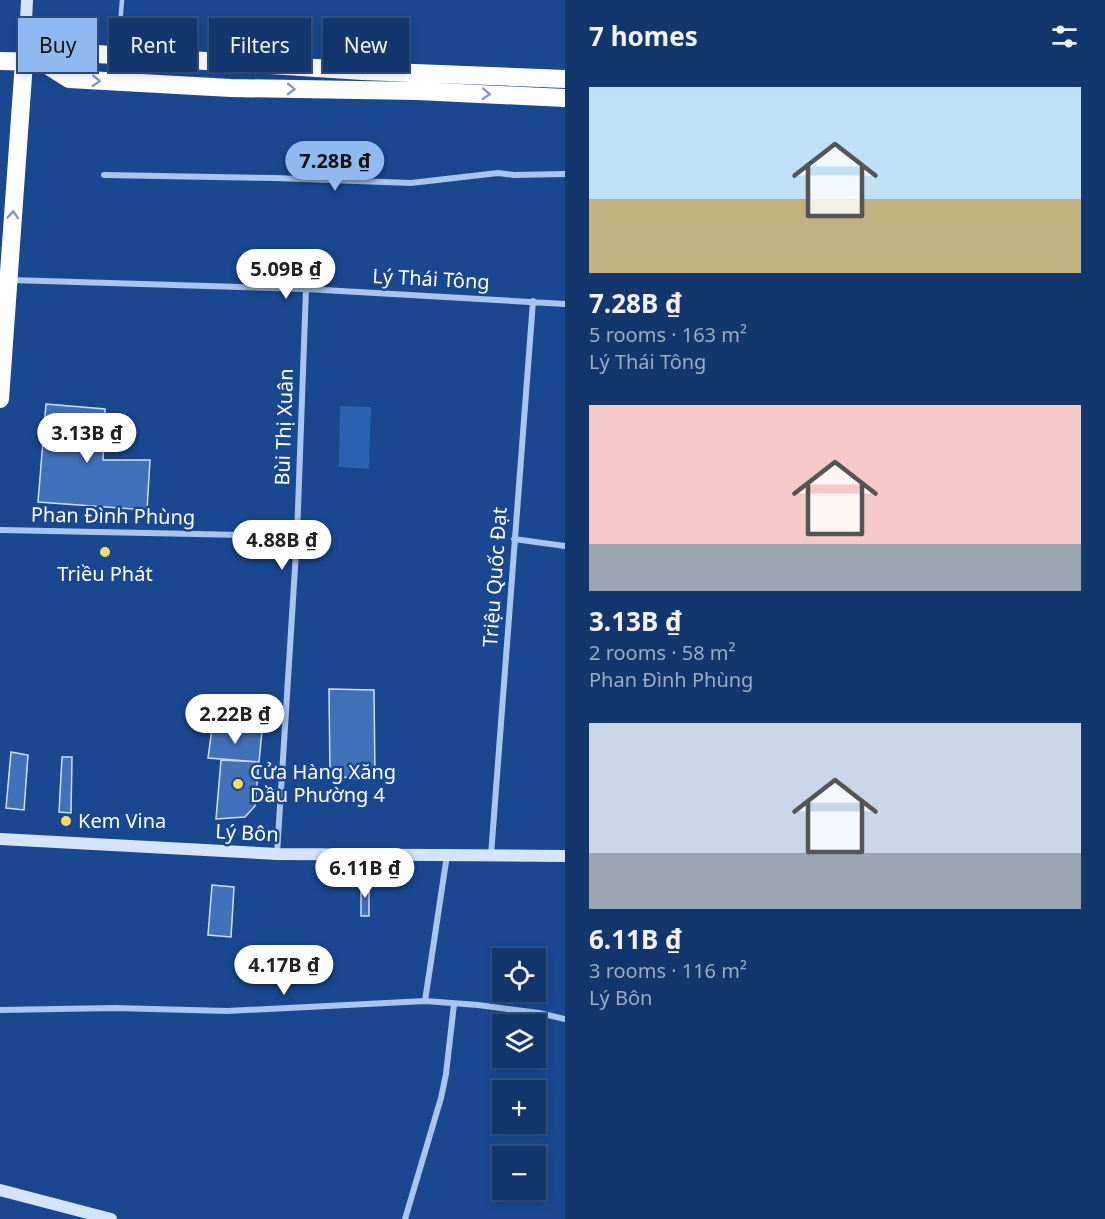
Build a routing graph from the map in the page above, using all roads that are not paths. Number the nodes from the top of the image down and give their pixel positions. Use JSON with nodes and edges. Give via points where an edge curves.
{"nodes":[{"id":1,"x":27,"y":0,"type":"edge"},
{"id":2,"x":122,"y":0,"type":"edge"},
{"id":3,"x":26,"y":18,"type":"edge"},
{"id":4,"x":120,"y":18,"type":"edge"},
{"id":5,"x":0,"y":61,"type":"edge"},
{"id":6,"x":197,"y":61,"type":"edge"},
{"id":7,"x":18,"y":62,"type":"edge"},
{"id":8,"x":23,"y":72,"type":"edge"},
{"id":9,"x":58,"y":72,"type":"edge"},
{"id":10,"x":565,"y":78,"type":"edge"},
{"id":11,"x":565,"y":98,"type":"edge"},
{"id":12,"x":565,"y":174,"type":"edge"},
{"id":13,"x":104,"y":175,"type":"dead end"},
{"id":14,"x":4,"y":279,"type":"edge"},
{"id":15,"x":306,"y":289,"type":"junction"},
{"id":16,"x":533,"y":301,"type":"junction"},
{"id":17,"x":565,"y":304,"type":"edge"},
{"id":18,"x":0,"y":399,"type":"edge"},
{"id":19,"x":0,"y":530,"type":"edge"},
{"id":20,"x":297,"y":537,"type":"junction"},
{"id":21,"x":514,"y":539,"type":"junction"},
{"id":22,"x":565,"y":546,"type":"edge"},
{"id":23,"x":0,"y":839,"type":"edge"},
{"id":24,"x":277,"y":854,"type":"junction"},
{"id":25,"x":447,"y":855,"type":"junction"},
{"id":26,"x":491,"y":855,"type":"junction"},
{"id":27,"x":565,"y":856,"type":"edge"},
{"id":28,"x":425,"y":1001,"type":"junction"},
{"id":29,"x":454,"y":1004,"type":"junction"},
{"id":30,"x":0,"y":1010,"type":"edge"},
{"id":31,"x":565,"y":1019,"type":"edge"},
{"id":32,"x":0,"y":1190,"type":"edge"},
{"id":33,"x":111,"y":1219,"type":"edge"},
{"id":34,"x":405,"y":1219,"type":"edge"}],
"edges":[{"from":1,"to":3,"type":"street"},
{"from":2,"to":4,"type":"lane"},
{"from":5,"to":7,"type":"highway"},
{"from":6,"to":10,"type":"highway"},
{"from":14,"to":8,"type":"highway","one_way":true},
{"from":9,"to":11,"type":"highway","one_way":true,"via":[[69,79],[231,88]]},
{"from":12,"to":13,"type":"street","via":[[486,174],[411,183]]},
{"from":14,"to":15,"type":"street","name":"Lý Thái Tông"},
{"from":14,"to":18,"type":"highway"},
{"from":15,"to":16,"type":"street","name":"Lý Thái Tông"},
{"from":15,"to":20,"type":"street","name":"Bùi Thị Xuân"},
{"from":16,"to":17,"type":"street","name":"Lý Thái Tông"},
{"from":16,"to":21,"type":"street","name":"Triệu Quốc Đạt"},
{"from":19,"to":20,"type":"street","name":"Phan Đình Phùng"},
{"from":20,"to":24,"type":"street","name":"Bùi Thị Xuân"},
{"from":21,"to":22,"type":"street"},
{"from":21,"to":26,"type":"street","name":"Triệu Quốc Đạt"},
{"from":23,"to":24,"type":"street","name":"Lý Bôn"},
{"from":24,"to":25,"type":"street","name":"Lý Bôn"},
{"from":25,"to":26,"type":"street","name":"Lý Bôn"},
{"from":25,"to":28,"type":"street"},
{"from":26,"to":27,"type":"street","name":"Lý Bôn"},
{"from":28,"to":29,"type":"street"},
{"from":28,"to":30,"type":"street","via":[[227,1011]]},
{"from":29,"to":31,"type":"street"},
{"from":29,"to":34,"type":"street","via":[[441,1098]]},
{"from":32,"to":33,"type":"street"}]}
